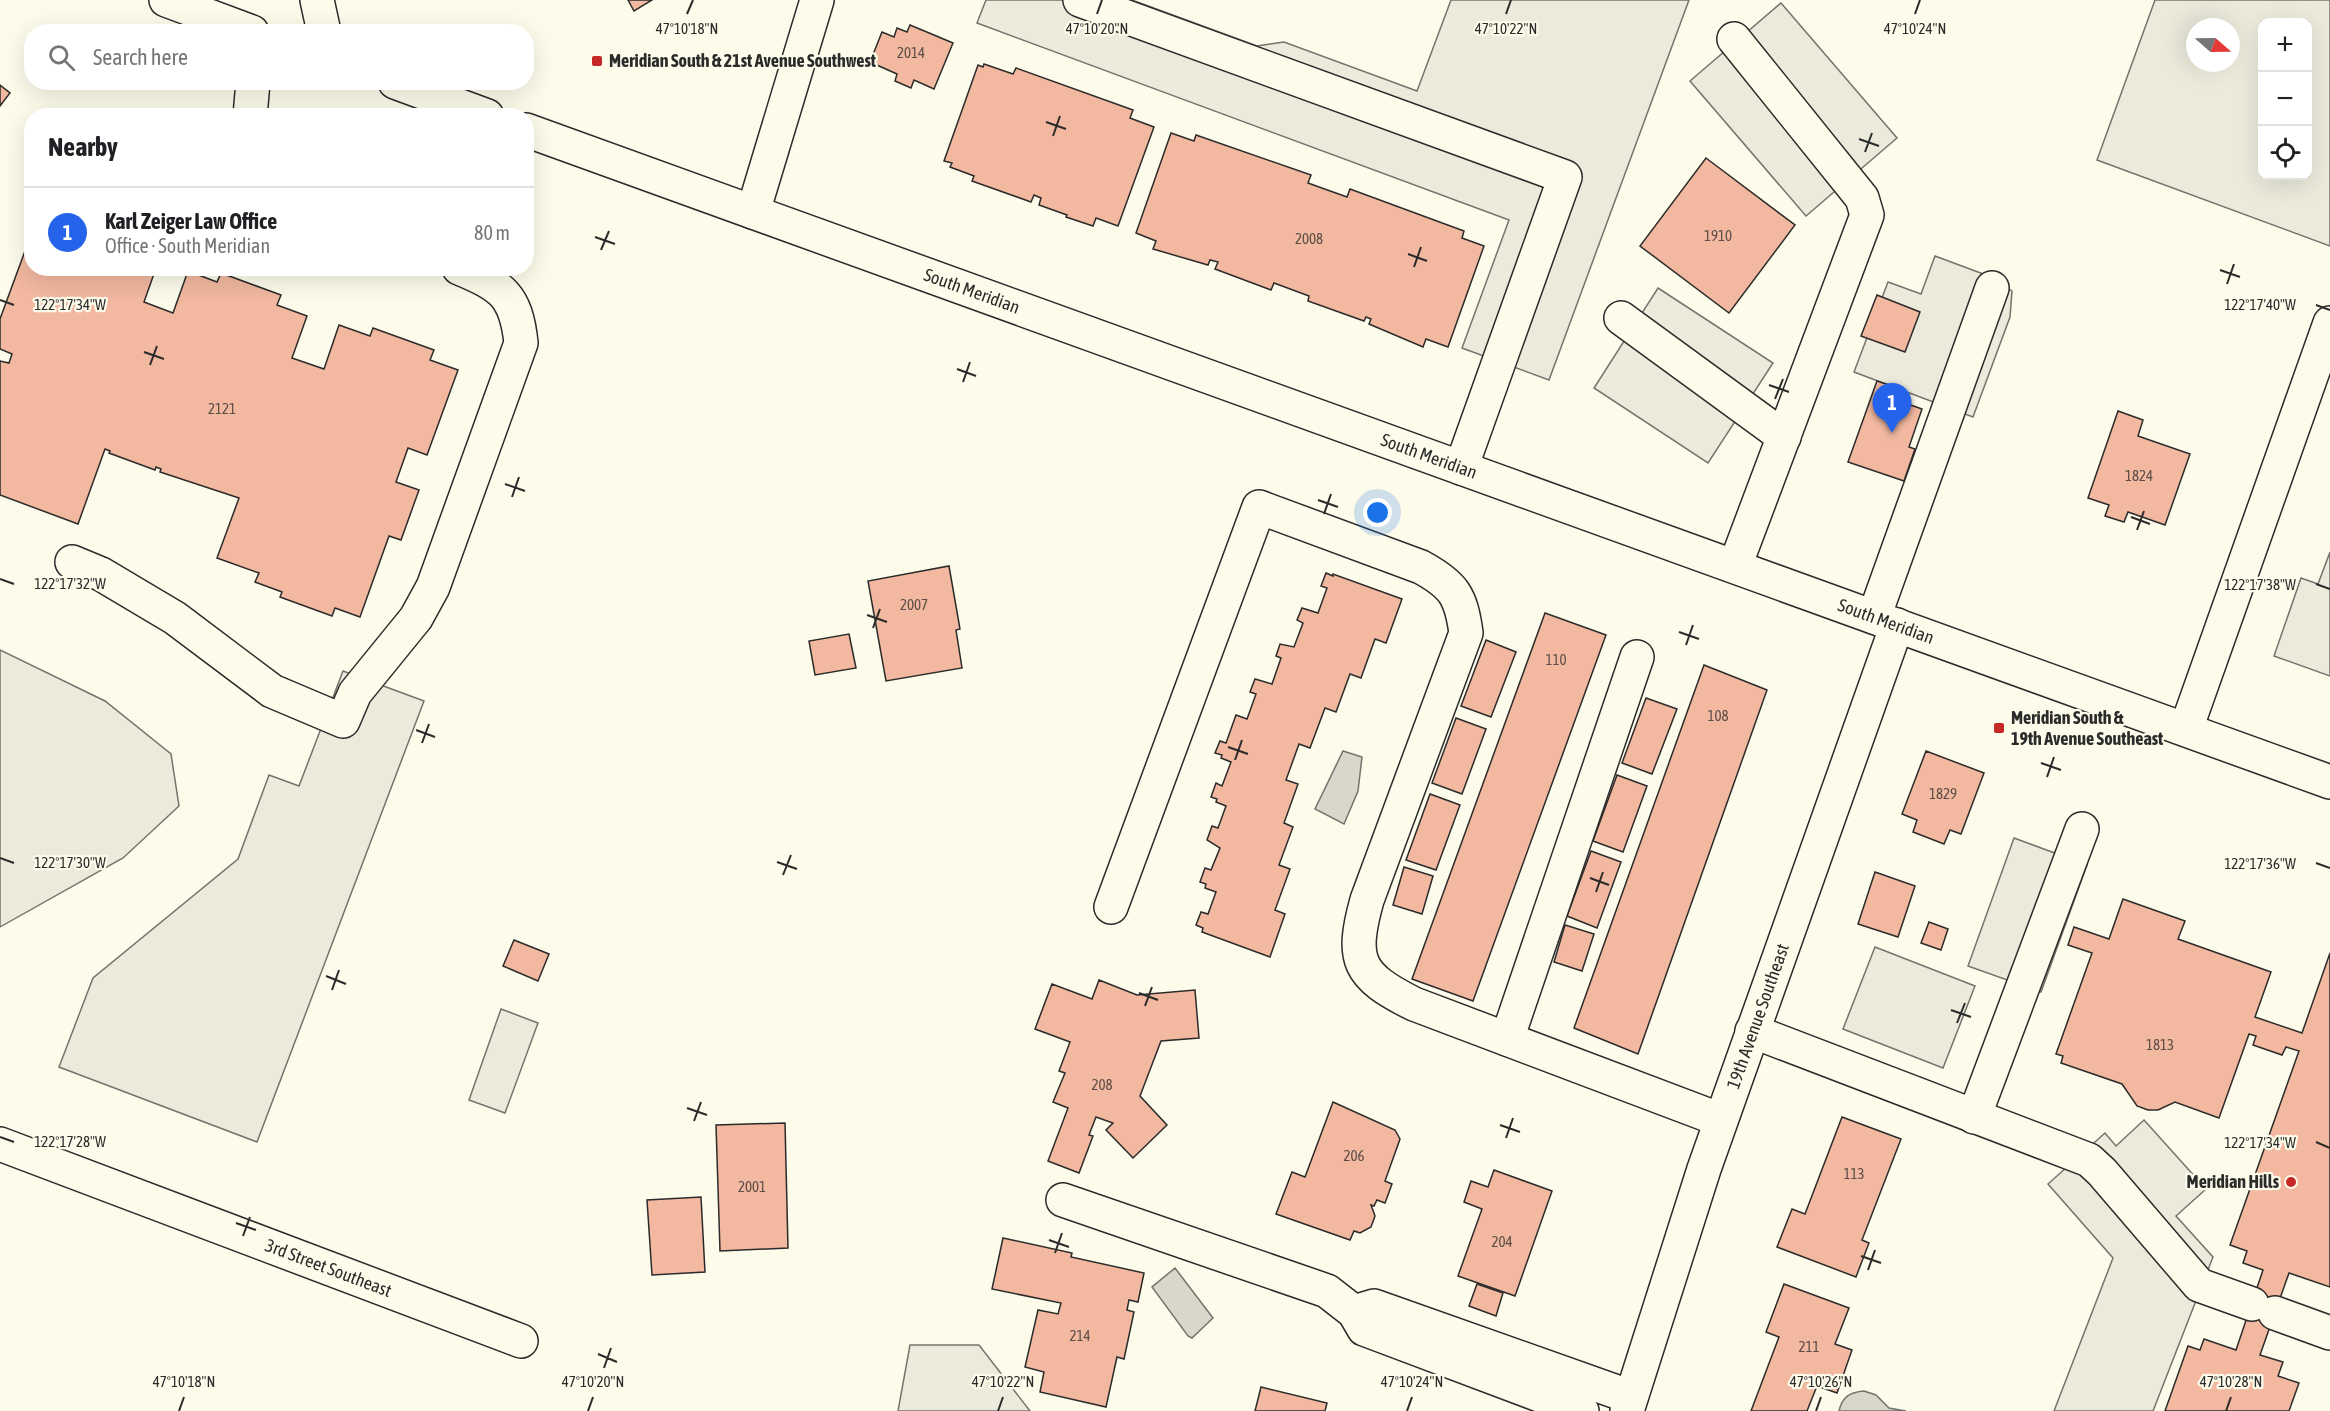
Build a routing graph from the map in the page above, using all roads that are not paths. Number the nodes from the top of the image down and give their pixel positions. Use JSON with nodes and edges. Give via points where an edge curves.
{"nodes":[{"id":1,"x":166,"y":0,"type":"edge"},
{"id":2,"x":317,"y":0,"type":"edge"},
{"id":3,"x":817,"y":0,"type":"edge"},
{"id":4,"x":1080,"y":0,"type":"edge"},
{"id":5,"x":230,"y":24,"type":"edge"},
{"id":6,"x":322,"y":24,"type":"edge"},
{"id":7,"x":1734,"y":39,"type":"dead end"},
{"id":8,"x":253,"y":90,"type":"edge"},
{"id":9,"x":417,"y":90,"type":"edge"},
{"id":10,"x":251,"y":108,"type":"edge"},
{"id":11,"x":465,"y":108,"type":"edge"},
{"id":12,"x":534,"y":133,"type":"edge"},
{"id":13,"x":753,"y":212,"type":"junction"},
{"id":14,"x":477,"y":276,"type":"edge"},
{"id":15,"x":1992,"y":288,"type":"dead end"},
{"id":16,"x":1621,"y":318,"type":"dead end"},
{"id":17,"x":2330,"y":323,"type":"edge"},
{"id":18,"x":1784,"y":437,"type":"junction"},
{"id":19,"x":1461,"y":468,"type":"junction"},
{"id":20,"x":72,"y":562,"type":"dead end"},
{"id":21,"x":1736,"y":566,"type":"junction"},
{"id":22,"x":1885,"y":621,"type":"junction"},
{"id":23,"x":1637,"y":657,"type":"dead end"},
{"id":24,"x":2186,"y":729,"type":"junction"},
{"id":25,"x":2330,"y":782,"type":"edge"},
{"id":26,"x":2082,"y":829,"type":"dead end"},
{"id":27,"x":1111,"y":907,"type":"dead end"},
{"id":28,"x":1752,"y":1031,"type":"junction"},
{"id":29,"x":1507,"y":1039,"type":"junction"},
{"id":30,"x":1974,"y":1117,"type":"junction"},
{"id":31,"x":1721,"y":1120,"type":"junction"},
{"id":32,"x":0,"y":1144,"type":"edge"},
{"id":33,"x":1063,"y":1200,"type":"dead end"},
{"id":34,"x":1354,"y":1312,"type":"junction"},
{"id":35,"x":2330,"y":1334,"type":"edge"},
{"id":36,"x":521,"y":1341,"type":"dead end"},
{"id":37,"x":1629,"y":1404,"type":"edge"},
{"id":38,"x":1582,"y":1411,"type":"edge"}],
"edges":[{"from":1,"to":5,"type":"main road"},
{"from":2,"to":6,"type":"main road"},
{"from":3,"to":13,"type":"main road"},
{"from":4,"to":19,"type":"main road","via":[[1565,177]]},
{"from":7,"to":18,"type":"main road","via":[[1862,198],[1867,215]]},
{"from":8,"to":10,"type":"main road"},
{"from":9,"to":11,"type":"main road"},
{"from":12,"to":13,"type":"main road","name":"South Meridian"},
{"from":13,"to":19,"type":"main road","name":"South Meridian"},
{"from":14,"to":20,"type":"main road","via":[[506,295],[518,318],[521,343],[433,587],[416,618],[355,693],[343,721],[272,692],[175,618],[101,574]]},
{"from":15,"to":22,"type":"main road","name":"19th Avenue Southeast"},
{"from":16,"to":18,"type":"main road"},
{"from":17,"to":24,"type":"main road"},
{"from":18,"to":21,"type":"main road"},
{"from":19,"to":21,"type":"main road","name":"South Meridian"},
{"from":21,"to":22,"type":"main road","name":"South Meridian"},
{"from":22,"to":24,"type":"main road","name":"South Meridian"},
{"from":22,"to":28,"type":"main road","name":"19th Avenue Southeast"},
{"from":23,"to":29,"type":"main road"},
{"from":24,"to":25,"type":"main road","name":"South Meridian"},
{"from":26,"to":30,"type":"main road"},
{"from":27,"to":29,"type":"main road","via":[[1259,507],[1421,567],[1441,578],[1456,593],[1466,633],[1366,900],[1359,926],[1358,954],[1365,972],[1388,991]]},
{"from":28,"to":30,"type":"main road"},
{"from":28,"to":31,"type":"main road","name":"19th Avenue Southeast"},
{"from":29,"to":31,"type":"main road"},
{"from":30,"to":35,"type":"main road","via":[[2090,1160],[2199,1285]]},
{"from":31,"to":37,"type":"main road","name":"19th Avenue Southeast"},
{"from":32,"to":36,"type":"main road","name":"3rd Street Southeast"},
{"from":33,"to":34,"type":"main road","via":[[1327,1291]]},
{"from":34,"to":37,"type":"main road","via":[[1374,1306]]},
{"from":34,"to":38,"type":"main road","via":[[1364,1329]]}]}
